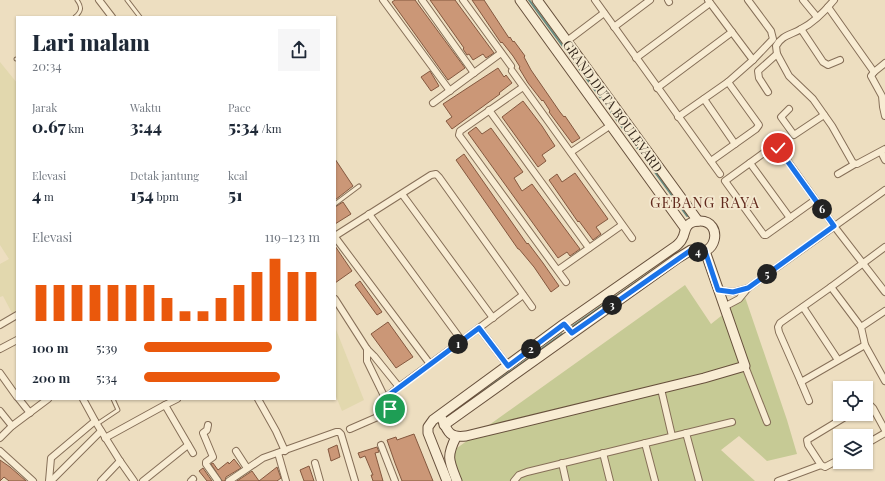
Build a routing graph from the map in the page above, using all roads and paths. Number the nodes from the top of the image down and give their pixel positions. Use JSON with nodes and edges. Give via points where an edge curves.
{"nodes":[{"id":1,"x":77,"y":0,"type":"edge"},
{"id":2,"x":99,"y":0,"type":"edge"},
{"id":3,"x":127,"y":0,"type":"edge"},
{"id":4,"x":383,"y":0,"type":"edge"},
{"id":5,"x":422,"y":0,"type":"edge"},
{"id":6,"x":463,"y":0,"type":"edge"},
{"id":7,"x":520,"y":0,"type":"edge"},
{"id":8,"x":537,"y":0,"type":"edge"},
{"id":9,"x":595,"y":0,"type":"edge"},
{"id":10,"x":650,"y":0,"type":"edge"},
{"id":11,"x":748,"y":0,"type":"edge"},
{"id":12,"x":802,"y":0,"type":"edge"},
{"id":13,"x":834,"y":0,"type":"edge"},
{"id":14,"x":709,"y":1,"type":"edge"},
{"id":15,"x":828,"y":7,"type":"junction"},
{"id":16,"x":604,"y":13,"type":"junction"},
{"id":17,"x":76,"y":16,"type":"edge"},
{"id":18,"x":111,"y":16,"type":"edge"},
{"id":19,"x":139,"y":16,"type":"edge"},
{"id":20,"x":817,"y":17,"type":"junction"},
{"id":21,"x":614,"y":27,"type":"junction"},
{"id":22,"x":801,"y":29,"type":"junction"},
{"id":23,"x":732,"y":32,"type":"junction"},
{"id":24,"x":567,"y":41,"type":"junction"},
{"id":25,"x":501,"y":53,"type":"junction"},
{"id":26,"x":777,"y":54,"type":"junction"},
{"id":27,"x":636,"y":58,"type":"junction"},
{"id":28,"x":753,"y":60,"type":"junction"},
{"id":29,"x":840,"y":60,"type":"dead end"},
{"id":30,"x":885,"y":62,"type":"edge"},
{"id":31,"x":874,"y":72,"type":"junction"},
{"id":32,"x":474,"y":73,"type":"junction"},
{"id":33,"x":728,"y":82,"type":"junction"},
{"id":34,"x":523,"y":87,"type":"junction"},
{"id":35,"x":657,"y":88,"type":"junction"},
{"id":36,"x":450,"y":91,"type":"junction"},
{"id":37,"x":768,"y":92,"type":"dead end"},
{"id":38,"x":704,"y":99,"type":"junction"},
{"id":39,"x":433,"y":103,"type":"dead end"},
{"id":40,"x":789,"y":109,"type":"dead end"},
{"id":41,"x":490,"y":110,"type":"junction"},
{"id":42,"x":824,"y":115,"type":"junction"},
{"id":43,"x":885,"y":116,"type":"edge"},
{"id":44,"x":678,"y":117,"type":"junction"},
{"id":45,"x":611,"y":125,"type":"junction"},
{"id":46,"x":735,"y":144,"type":"junction"},
{"id":47,"x":883,"y":151,"type":"edge"},
{"id":48,"x":571,"y":152,"type":"junction"},
{"id":49,"x":885,"y":160,"type":"edge"},
{"id":50,"x":711,"y":161,"type":"junction"},
{"id":51,"x":750,"y":163,"type":"junction"},
{"id":52,"x":855,"y":164,"type":"junction"},
{"id":53,"x":720,"y":174,"type":"dead end"},
{"id":54,"x":838,"y":174,"type":"dead end"},
{"id":55,"x":359,"y":186,"type":"dead end"},
{"id":56,"x":885,"y":190,"type":"edge"},
{"id":57,"x":402,"y":194,"type":"junction"},
{"id":58,"x":816,"y":200,"type":"junction"},
{"id":59,"x":336,"y":203,"type":"edge"},
{"id":60,"x":369,"y":214,"type":"junction"},
{"id":61,"x":790,"y":218,"type":"junction"},
{"id":62,"x":698,"y":221,"type":"junction"},
{"id":63,"x":622,"y":225,"type":"junction"},
{"id":64,"x":834,"y":226,"type":"junction"},
{"id":65,"x":685,"y":228,"type":"junction"},
{"id":66,"x":336,"y":235,"type":"edge"},
{"id":67,"x":336,"y":237,"type":"edge"},
{"id":68,"x":632,"y":238,"type":"dead end"},
{"id":69,"x":885,"y":247,"type":"edge"},
{"id":70,"x":589,"y":248,"type":"junction"},
{"id":71,"x":705,"y":251,"type":"junction"},
{"id":72,"x":864,"y":263,"type":"junction"},
{"id":73,"x":558,"y":270,"type":"junction"},
{"id":74,"x":566,"y":282,"type":"dead end"},
{"id":75,"x":831,"y":287,"type":"junction"},
{"id":76,"x":748,"y":288,"type":"junction"},
{"id":77,"x":718,"y":290,"type":"junction"},
{"id":78,"x":885,"y":292,"type":"edge"},
{"id":79,"x":523,"y":295,"type":"junction"},
{"id":80,"x":336,"y":300,"type":"edge"},
{"id":81,"x":803,"y":306,"type":"junction"},
{"id":82,"x":532,"y":307,"type":"dead end"},
{"id":83,"x":724,"y":307,"type":"junction"},
{"id":84,"x":885,"y":311,"type":"edge"},
{"id":85,"x":16,"y":316,"type":"edge"},
{"id":86,"x":493,"y":318,"type":"junction"},
{"id":87,"x":0,"y":325,"type":"edge"},
{"id":88,"x":861,"y":327,"type":"junction"},
{"id":89,"x":479,"y":328,"type":"junction"},
{"id":90,"x":568,"y":329,"type":"junction"},
{"id":91,"x":16,"y":341,"type":"edge"},
{"id":92,"x":462,"y":341,"type":"junction"},
{"id":93,"x":865,"y":345,"type":"junction"},
{"id":94,"x":0,"y":349,"type":"edge"},
{"id":95,"x":366,"y":349,"type":"junction"},
{"id":96,"x":838,"y":360,"type":"junction"},
{"id":97,"x":430,"y":364,"type":"junction"},
{"id":98,"x":508,"y":366,"type":"junction"},
{"id":99,"x":745,"y":366,"type":"junction"},
{"id":100,"x":0,"y":373,"type":"edge"},
{"id":101,"x":885,"y":381,"type":"edge"},
{"id":102,"x":801,"y":382,"type":"junction"},
{"id":103,"x":399,"y":387,"type":"junction"},
{"id":104,"x":661,"y":389,"type":"junction"},
{"id":105,"x":16,"y":395,"type":"edge"},
{"id":106,"x":385,"y":398,"type":"junction"},
{"id":107,"x":20,"y":400,"type":"edge"},
{"id":108,"x":44,"y":400,"type":"edge"},
{"id":109,"x":84,"y":400,"type":"edge"},
{"id":110,"x":113,"y":400,"type":"edge"},
{"id":111,"x":175,"y":400,"type":"edge"},
{"id":112,"x":259,"y":400,"type":"edge"},
{"id":113,"x":809,"y":401,"type":"dead end"},
{"id":114,"x":165,"y":404,"type":"junction"},
{"id":115,"x":873,"y":408,"type":"edge"},
{"id":116,"x":0,"y":411,"type":"edge"},
{"id":117,"x":30,"y":413,"type":"junction"},
{"id":118,"x":439,"y":415,"type":"junction"},
{"id":119,"x":838,"y":421,"type":"edge"},
{"id":120,"x":96,"y":422,"type":"junction"},
{"id":121,"x":732,"y":422,"type":"dead end"},
{"id":122,"x":767,"y":422,"type":"dead end"},
{"id":123,"x":208,"y":425,"type":"dead end"},
{"id":124,"x":444,"y":425,"type":"junction"},
{"id":125,"x":12,"y":426,"type":"junction"},
{"id":126,"x":350,"y":429,"type":"dead end"},
{"id":127,"x":885,"y":430,"type":"edge"},
{"id":128,"x":101,"y":431,"type":"junction"},
{"id":129,"x":686,"y":433,"type":"junction"},
{"id":130,"x":885,"y":433,"type":"edge"},
{"id":131,"x":672,"y":436,"type":"junction"},
{"id":132,"x":456,"y":437,"type":"junction"},
{"id":133,"x":0,"y":438,"type":"edge"},
{"id":134,"x":105,"y":438,"type":"junction"},
{"id":135,"x":873,"y":440,"type":"edge"},
{"id":136,"x":645,"y":443,"type":"junction"},
{"id":137,"x":188,"y":445,"type":"junction"},
{"id":138,"x":381,"y":445,"type":"dead end"},
{"id":139,"x":0,"y":451,"type":"edge"},
{"id":140,"x":236,"y":451,"type":"dead end"},
{"id":141,"x":281,"y":452,"type":"junction"},
{"id":142,"x":193,"y":453,"type":"dead end"},
{"id":143,"x":603,"y":453,"type":"junction"},
{"id":144,"x":120,"y":461,"type":"junction"},
{"id":145,"x":833,"y":462,"type":"edge"},
{"id":146,"x":315,"y":463,"type":"dead end"},
{"id":147,"x":562,"y":463,"type":"junction"},
{"id":148,"x":821,"y":465,"type":"junction"},
{"id":149,"x":247,"y":468,"type":"junction"},
{"id":150,"x":54,"y":480,"type":"edge"},
{"id":151,"x":33,"y":481,"type":"edge"},
{"id":152,"x":101,"y":481,"type":"edge"},
{"id":153,"x":134,"y":481,"type":"edge"},
{"id":154,"x":143,"y":481,"type":"edge"},
{"id":155,"x":218,"y":481,"type":"edge"},
{"id":156,"x":229,"y":481,"type":"edge"},
{"id":157,"x":286,"y":481,"type":"edge"},
{"id":158,"x":320,"y":481,"type":"edge"},
{"id":159,"x":355,"y":481,"type":"edge"},
{"id":160,"x":395,"y":481,"type":"edge"},
{"id":161,"x":447,"y":481,"type":"edge"},
{"id":162,"x":457,"y":481,"type":"edge"},
{"id":163,"x":514,"y":481,"type":"edge"},
{"id":164,"x":566,"y":481,"type":"edge"},
{"id":165,"x":610,"y":481,"type":"edge"},
{"id":166,"x":655,"y":481,"type":"edge"},
{"id":167,"x":699,"y":481,"type":"edge"},
{"id":168,"x":778,"y":481,"type":"edge"}],
"edges":[{"from":1,"to":17,"type":"lane","via":[[82,9]]},
{"from":2,"to":18,"type":"street"},
{"from":3,"to":19,"type":"lane"},
{"from":4,"to":36,"type":"street"},
{"from":5,"to":32,"type":"street"},
{"from":6,"to":25,"type":"street"},
{"from":7,"to":45,"type":"street","name":"GRAND DUTA BOULEVARD"},
{"from":8,"to":24,"type":"street","name":"GRAND DUTA BOULEVARD"},
{"from":9,"to":16,"type":"street"},
{"from":10,"to":21,"type":"street"},
{"from":11,"to":28,"type":"street","via":[[773,34],[773,39]]},
{"from":12,"to":20,"type":"street"},
{"from":13,"to":15,"type":"street"},
{"from":14,"to":23,"type":"street"},
{"from":14,"to":27,"type":"street"},
{"from":15,"to":20,"type":"street"},
{"from":15,"to":31,"type":"street"},
{"from":16,"to":21,"type":"street"},
{"from":16,"to":24,"type":"street"},
{"from":20,"to":22,"type":"street"},
{"from":21,"to":27,"type":"street"},
{"from":22,"to":26,"type":"street","via":[[781,39],[776,46]]},
{"from":22,"to":29,"type":"street","via":[[823,62],[828,65]]},
{"from":23,"to":28,"type":"street"},
{"from":23,"to":35,"type":"street"},
{"from":24,"to":62,"type":"street","name":"GRAND DUTA BOULEVARD"},
{"from":25,"to":32,"type":"street"},
{"from":25,"to":34,"type":"street"},
{"from":26,"to":37,"type":"street","via":[[758,71],[759,78]]},
{"from":26,"to":42,"type":"street","via":[[789,76],[810,96]]},
{"from":27,"to":35,"type":"street"},
{"from":28,"to":33,"type":"street"},
{"from":30,"to":31,"type":"street"},
{"from":31,"to":43,"type":"street","via":[[872,78],[882,96]]},
{"from":32,"to":36,"type":"street"},
{"from":33,"to":38,"type":"street"},
{"from":33,"to":46,"type":"street","via":[[759,125]]},
{"from":34,"to":41,"type":"street"},
{"from":34,"to":48,"type":"street"},
{"from":35,"to":44,"type":"street"},
{"from":36,"to":39,"type":"street"},
{"from":38,"to":44,"type":"street"},
{"from":38,"to":46,"type":"street"},
{"from":40,"to":42,"type":"street","via":[[781,117],[794,135]]},
{"from":41,"to":70,"type":"street"},
{"from":41,"to":73,"type":"street","via":[[460,131],[459,135]]},
{"from":42,"to":52,"type":"street"},
{"from":44,"to":50,"type":"street"},
{"from":45,"to":48,"type":"street"},
{"from":45,"to":65,"type":"street","name":"GRAND DUTA BOULEVARD"},
{"from":46,"to":50,"type":"street"},
{"from":47,"to":49,"type":"street"},
{"from":47,"to":52,"type":"street"},
{"from":48,"to":63,"type":"street"},
{"from":50,"to":53,"type":"street"},
{"from":51,"to":58,"type":"street","via":[[777,146]]},
{"from":51,"to":61,"type":"street"},
{"from":51,"to":61,"type":"street","via":[[725,181],[762,234],[766,235]]},
{"from":52,"to":54,"type":"street"},
{"from":55,"to":59,"type":"lane"},
{"from":56,"to":64,"type":"street"},
{"from":57,"to":60,"type":"street"},
{"from":57,"to":79,"type":"street","via":[[436,174]]},
{"from":57,"to":86,"type":"street"},
{"from":58,"to":61,"type":"street"},
{"from":58,"to":64,"type":"street"},
{"from":60,"to":66,"type":"street"},
{"from":60,"to":92,"type":"street"},
{"from":62,"to":65,"type":"street"},
{"from":62,"to":71,"type":"street","name":"GRAND DUTA BOULEVARD","via":[[710,225],[714,233],[714,242]]},
{"from":63,"to":68,"type":"street"},
{"from":63,"to":70,"type":"street"},
{"from":64,"to":72,"type":"street"},
{"from":64,"to":76,"type":"street"},
{"from":65,"to":90,"type":"street","via":[[683,238],[676,246]]},
{"from":67,"to":97,"type":"street"},
{"from":69,"to":72,"type":"street"},
{"from":70,"to":73,"type":"street"},
{"from":71,"to":77,"type":"street"},
{"from":71,"to":90,"type":"street","via":[[691,250]]},
{"from":72,"to":75,"type":"street"},
{"from":72,"to":78,"type":"street"},
{"from":73,"to":74,"type":"street"},
{"from":75,"to":81,"type":"street"},
{"from":75,"to":88,"type":"street"},
{"from":76,"to":77,"type":"street","via":[[733,292]]},
{"from":76,"to":83,"type":"street","via":[[739,299]]},
{"from":77,"to":83,"type":"street"},
{"from":79,"to":82,"type":"street"},
{"from":79,"to":86,"type":"street"},
{"from":80,"to":95,"type":"street"},
{"from":81,"to":96,"type":"street"},
{"from":81,"to":102,"type":"street","via":[[778,327]]},
{"from":83,"to":99,"type":"street"},
{"from":84,"to":88,"type":"street"},
{"from":85,"to":87,"type":"street"},
{"from":86,"to":89,"type":"street"},
{"from":88,"to":93,"type":"street"},
{"from":89,"to":92,"type":"street"},
{"from":89,"to":98,"type":"street"},
{"from":90,"to":98,"type":"street"},
{"from":90,"to":124,"type":"street"},
{"from":91,"to":94,"type":"street"},
{"from":92,"to":97,"type":"street"},
{"from":93,"to":96,"type":"street"},
{"from":93,"to":101,"type":"street"},
{"from":95,"to":103,"type":"street"},
{"from":95,"to":106,"type":"street","via":[[367,361]]},
{"from":96,"to":102,"type":"street"},
{"from":97,"to":103,"type":"street"},
{"from":98,"to":118,"type":"street"},
{"from":99,"to":104,"type":"street"},
{"from":99,"to":122,"type":"street"},
{"from":100,"to":105,"type":"street"},
{"from":102,"to":113,"type":"street"},
{"from":103,"to":106,"type":"street"},
{"from":104,"to":131,"type":"street"},
{"from":104,"to":132,"type":"street"},
{"from":106,"to":126,"type":"street","via":[[389,412]]},
{"from":107,"to":117,"type":"street"},
{"from":108,"to":117,"type":"street"},
{"from":109,"to":120,"type":"street"},
{"from":110,"to":120,"type":"lane","via":[[118,410]]},
{"from":111,"to":114,"type":"street"},
{"from":112,"to":141,"type":"street","via":[[276,431]]},
{"from":114,"to":134,"type":"street"},
{"from":114,"to":137,"type":"street"},
{"from":115,"to":127,"type":"street"},
{"from":116,"to":125,"type":"street"},
{"from":117,"to":125,"type":"street"},
{"from":118,"to":124,"type":"street"},
{"from":118,"to":161,"type":"street","via":[[432,420],[428,433]]},
{"from":119,"to":148,"type":"street","via":[[807,440]]},
{"from":120,"to":128,"type":"street"},
{"from":120,"to":150,"type":"street","via":[[51,458]]},
{"from":121,"to":129,"type":"street"},
{"from":123,"to":155,"type":"street","via":[[203,433],[214,457],[206,464]]},
{"from":124,"to":132,"type":"street","via":[[448,432]]},
{"from":125,"to":133,"type":"street"},
{"from":128,"to":134,"type":"street"},
{"from":128,"to":150,"type":"street"},
{"from":129,"to":131,"type":"street"},
{"from":129,"to":167,"type":"street"},
{"from":130,"to":135,"type":"street"},
{"from":131,"to":136,"type":"street"},
{"from":132,"to":162,"type":"street","via":[[449,451],[450,464]]},
{"from":134,"to":144,"type":"street"},
{"from":136,"to":143,"type":"street"},
{"from":136,"to":166,"type":"street"},
{"from":137,"to":142,"type":"street"},
{"from":137,"to":154,"type":"street"},
{"from":138,"to":160,"type":"street"},
{"from":139,"to":151,"type":"street"},
{"from":140,"to":149,"type":"street"},
{"from":141,"to":149,"type":"street","via":[[260,459]]},
{"from":141,"to":157,"type":"street"},
{"from":141,"to":159,"type":"street","via":[[339,432]]},
{"from":143,"to":147,"type":"street"},
{"from":143,"to":165,"type":"street"},
{"from":144,"to":152,"type":"street"},
{"from":144,"to":153,"type":"street"},
{"from":145,"to":148,"type":"street","via":[[825,466]]},
{"from":146,"to":158,"type":"street"},
{"from":147,"to":163,"type":"street","via":[[518,475]]},
{"from":147,"to":164,"type":"street"},
{"from":148,"to":168,"type":"street"},
{"from":149,"to":156,"type":"street"}]}
